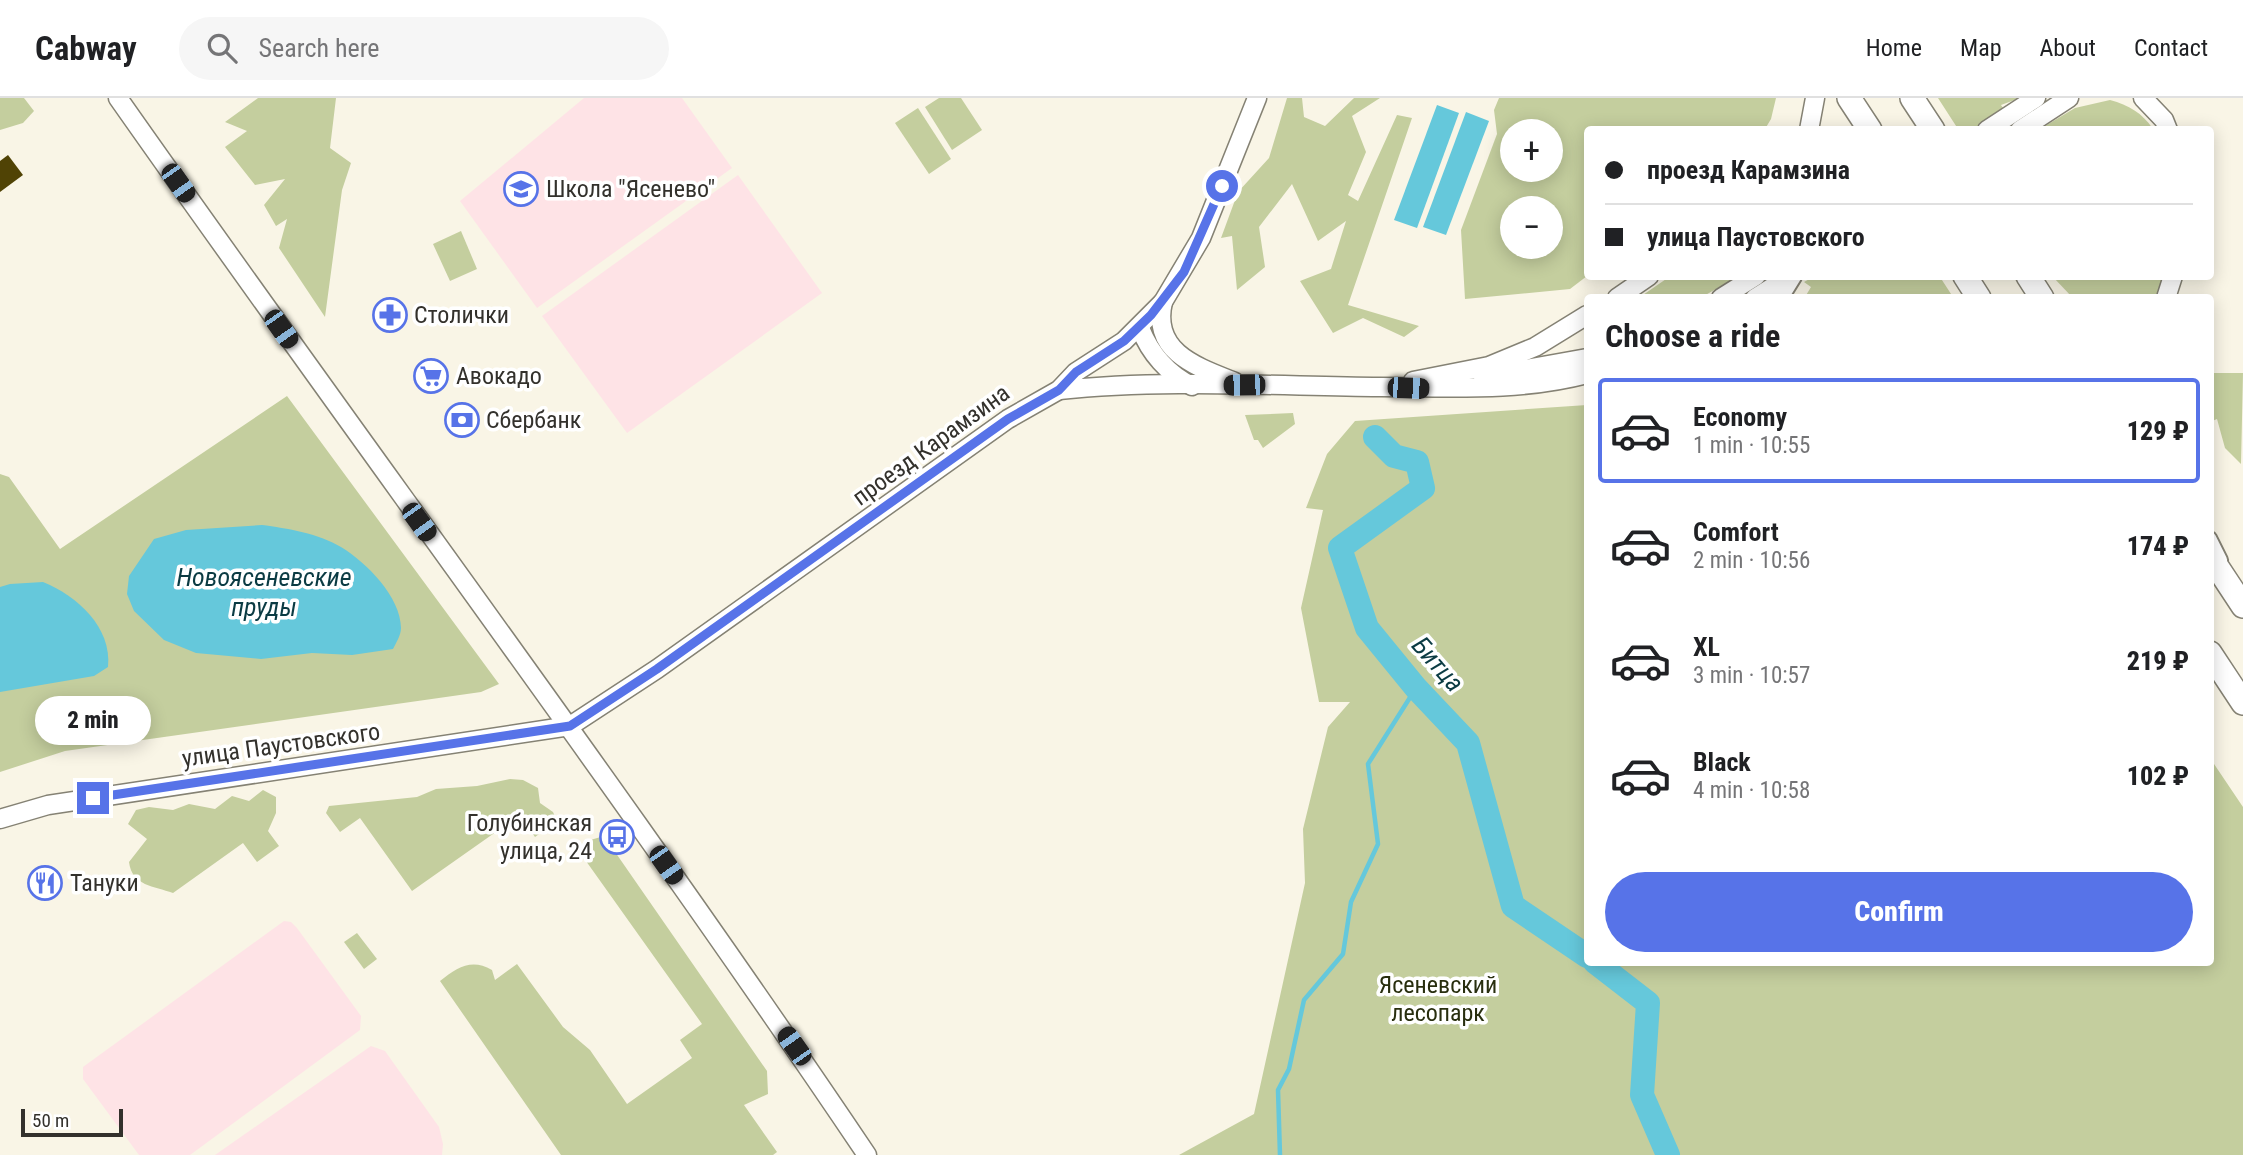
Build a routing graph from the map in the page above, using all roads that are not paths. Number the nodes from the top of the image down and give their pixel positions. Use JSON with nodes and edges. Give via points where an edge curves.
{"nodes":[{"id":1,"x":118,"y":98,"type":"edge"},
{"id":2,"x":1257,"y":98,"type":"edge"},
{"id":3,"x":1815,"y":98,"type":"edge"},
{"id":4,"x":1849,"y":98,"type":"edge"},
{"id":5,"x":1912,"y":98,"type":"edge"},
{"id":6,"x":2036,"y":98,"type":"edge"},
{"id":7,"x":2069,"y":98,"type":"edge"},
{"id":8,"x":2143,"y":98,"type":"edge"},
{"id":9,"x":2156,"y":98,"type":"edge"},
{"id":10,"x":2014,"y":123,"type":"edge"},
{"id":11,"x":2166,"y":125,"type":"edge"},
{"id":12,"x":1810,"y":126,"type":"edge"},
{"id":13,"x":1867,"y":126,"type":"edge"},
{"id":14,"x":1930,"y":126,"type":"edge"},
{"id":15,"x":1644,"y":280,"type":"edge"},
{"id":16,"x":1750,"y":280,"type":"edge"},
{"id":17,"x":1785,"y":280,"type":"edge"},
{"id":18,"x":2035,"y":280,"type":"edge"},
{"id":19,"x":1623,"y":294,"type":"edge"},
{"id":20,"x":1628,"y":294,"type":"edge"},
{"id":21,"x":1727,"y":294,"type":"edge"},
{"id":22,"x":1762,"y":294,"type":"edge"},
{"id":23,"x":2048,"y":294,"type":"edge"},
{"id":24,"x":1163,"y":302,"type":"junction"},
{"id":25,"x":1584,"y":318,"type":"edge"},
{"id":26,"x":1140,"y":328,"type":"junction"},
{"id":27,"x":1584,"y":371,"type":"edge"},
{"id":28,"x":1244,"y":385,"type":"junction"},
{"id":29,"x":1192,"y":386,"type":"junction"},
{"id":30,"x":1382,"y":387,"type":"junction"},
{"id":31,"x":1059,"y":390,"type":"junction"},
{"id":32,"x":2214,"y":546,"type":"edge"},
{"id":33,"x":2214,"y":562,"type":"edge"},
{"id":34,"x":2243,"y":605,"type":"edge"},
{"id":35,"x":2214,"y":659,"type":"edge"},
{"id":36,"x":2243,"y":703,"type":"edge"},
{"id":37,"x":570,"y":726,"type":"junction"},
{"id":38,"x":0,"y":819,"type":"edge"},
{"id":39,"x":867,"y":1155,"type":"edge"}],
"edges":[{"from":1,"to":37,"type":"main road"},
{"from":2,"to":24,"type":"main road","name":"проезд Карамзина","via":[[1201,238]]},
{"from":3,"to":12,"type":"main road"},
{"from":4,"to":13,"type":"highway"},
{"from":5,"to":14,"type":"highway"},
{"from":6,"to":10,"type":"main road"},
{"from":7,"to":10,"type":"main road"},
{"from":8,"to":11,"type":"main road"},
{"from":9,"to":11,"type":"street"},
{"from":15,"to":19,"type":"main road"},
{"from":15,"to":20,"type":"main road"},
{"from":16,"to":21,"type":"main road"},
{"from":17,"to":22,"type":"main road"},
{"from":18,"to":23,"type":"main road"},
{"from":24,"to":26,"type":"main road","name":"проезд Карамзина"},
{"from":24,"to":28,"type":"main road","via":[[1159,318],[1173,349],[1189,362]]},
{"from":25,"to":30,"type":"main road","via":[[1489,366]]},
{"from":26,"to":29,"type":"main road","via":[[1175,377]]},
{"from":26,"to":31,"type":"main road","name":"проезд Карамзина","via":[[1076,372]]},
{"from":27,"to":30,"type":"main road","via":[[1515,387]]},
{"from":28,"to":29,"type":"main road"},
{"from":28,"to":30,"type":"main road"},
{"from":29,"to":31,"type":"main road"},
{"from":31,"to":37,"type":"main road","name":"проезд Карамзина","via":[[1008,419],[668,662]]},
{"from":32,"to":34,"type":"street"},
{"from":33,"to":34,"type":"highway"},
{"from":35,"to":36,"type":"highway"},
{"from":37,"to":38,"type":"main road","name":"улица Паустовского","via":[[48,805]]},
{"from":37,"to":39,"type":"main road"}]}
